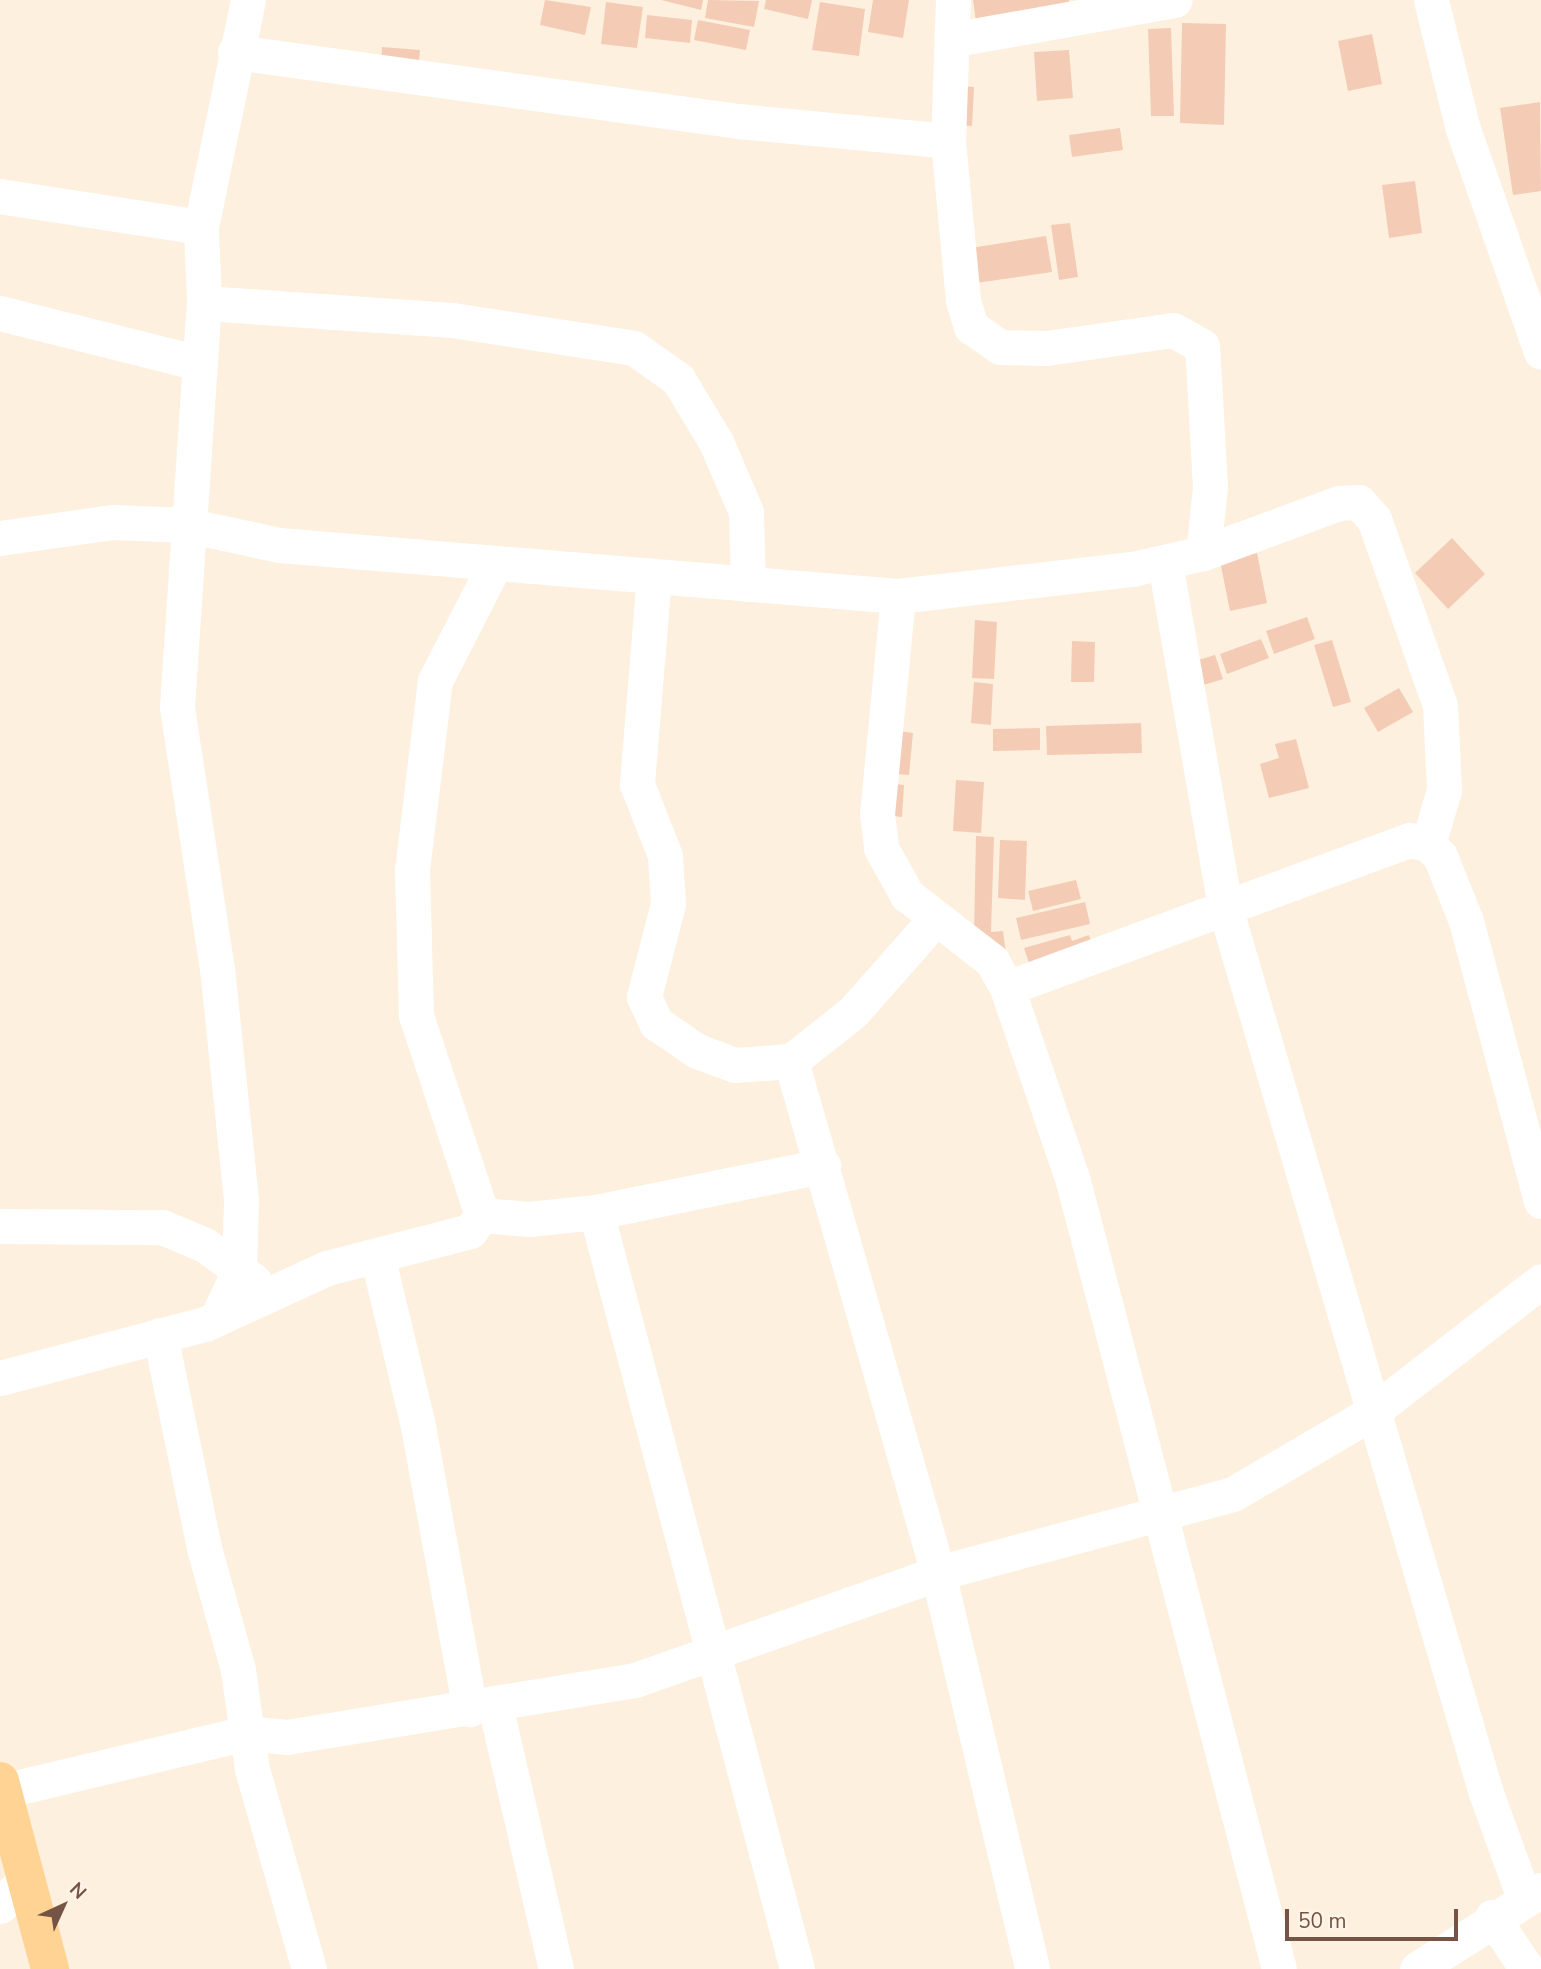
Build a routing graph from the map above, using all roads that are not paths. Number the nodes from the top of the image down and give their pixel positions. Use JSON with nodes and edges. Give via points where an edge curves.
{"nodes":[{"id":1,"x":248,"y":0,"type":"edge"},
{"id":2,"x":953,"y":0,"type":"edge"},
{"id":3,"x":1175,"y":0,"type":"edge"},
{"id":4,"x":1431,"y":0,"type":"edge"},
{"id":5,"x":956,"y":39,"type":"junction"},
{"id":6,"x":235,"y":52,"type":"junction"},
{"id":7,"x":948,"y":141,"type":"junction"},
{"id":8,"x":0,"y":197,"type":"edge"},
{"id":9,"x":201,"y":227,"type":"junction"},
{"id":10,"x":204,"y":303,"type":"junction"},
{"id":11,"x":0,"y":313,"type":"edge"},
{"id":12,"x":1541,"y":352,"type":"edge"},
{"id":13,"x":195,"y":362,"type":"junction"},
{"id":14,"x":187,"y":525,"type":"junction"},
{"id":15,"x":0,"y":538,"type":"edge"},
{"id":16,"x":1203,"y":553,"type":"junction"},
{"id":17,"x":1165,"y":563,"type":"junction"},
{"id":18,"x":495,"y":564,"type":"junction"},
{"id":19,"x":654,"y":576,"type":"junction"},
{"id":20,"x":748,"y":584,"type":"junction"},
{"id":21,"x":898,"y":596,"type":"junction"},
{"id":22,"x":1428,"y":844,"type":"junction"},
{"id":23,"x":1226,"y":911,"type":"junction"},
{"id":24,"x":936,"y":918,"type":"junction"},
{"id":25,"x":1007,"y":988,"type":"junction"},
{"id":26,"x":791,"y":1060,"type":"junction"},
{"id":27,"x":823,"y":1166,"type":"junction"},
{"id":28,"x":1541,"y":1201,"type":"edge"},
{"id":29,"x":596,"y":1212,"type":"junction"},
{"id":30,"x":482,"y":1215,"type":"junction"},
{"id":31,"x":0,"y":1226,"type":"edge"},
{"id":32,"x":377,"y":1255,"type":"junction"},
{"id":33,"x":239,"y":1271,"type":"junction"},
{"id":34,"x":1541,"y":1281,"type":"edge"},
{"id":35,"x":269,"y":1293,"type":"junction"},
{"id":36,"x":217,"y":1318,"type":"junction"},
{"id":37,"x":160,"y":1335,"type":"junction"},
{"id":38,"x":0,"y":1378,"type":"edge"},
{"id":39,"x":1371,"y":1412,"type":"junction"},
{"id":40,"x":1158,"y":1515,"type":"junction"},
{"id":41,"x":938,"y":1573,"type":"junction"},
{"id":42,"x":717,"y":1652,"type":"junction"},
{"id":43,"x":482,"y":1707,"type":"junction"},
{"id":44,"x":247,"y":1732,"type":"junction"},
{"id":45,"x":1,"y":1786,"type":"edge"},
{"id":46,"x":14,"y":1854,"type":"edge"},
{"id":47,"x":1532,"y":1894,"type":"edge"},
{"id":48,"x":0,"y":1906,"type":"edge"},
{"id":49,"x":1492,"y":1917,"type":"junction"},
{"id":50,"x":50,"y":1969,"type":"edge"},
{"id":51,"x":309,"y":1969,"type":"edge"},
{"id":52,"x":556,"y":1969,"type":"edge"},
{"id":53,"x":797,"y":1969,"type":"edge"},
{"id":54,"x":1032,"y":1969,"type":"edge"},
{"id":55,"x":1279,"y":1969,"type":"edge"},
{"id":56,"x":1417,"y":1969,"type":"edge"},
{"id":57,"x":1527,"y":1969,"type":"edge"}],
"edges":[{"from":1,"to":6,"type":"street"},
{"from":2,"to":5,"type":"street"},
{"from":3,"to":5,"type":"street"},
{"from":4,"to":12,"type":"street","via":[[1463,129]]},
{"from":5,"to":7,"type":"street"},
{"from":6,"to":7,"type":"street","via":[[738,121]]},
{"from":6,"to":9,"type":"street"},
{"from":7,"to":16,"type":"street","via":[[963,300],[983,341],[1046,348],[1173,330],[1202,346],[1210,487]]},
{"from":8,"to":9,"type":"street"},
{"from":9,"to":10,"type":"street"},
{"from":10,"to":13,"type":"street"},
{"from":10,"to":20,"type":"street","via":[[452,320],[634,348],[678,379],[716,442],[746,512]]},
{"from":11,"to":13,"type":"street"},
{"from":13,"to":14,"type":"street"},
{"from":14,"to":15,"type":"street","via":[[113,522]]},
{"from":14,"to":18,"type":"street","via":[[279,545]]},
{"from":14,"to":33,"type":"street","via":[[177,707],[218,968],[241,1200]]},
{"from":16,"to":17,"type":"street"},
{"from":16,"to":22,"type":"street","via":[[1339,503],[1359,502],[1374,519],[1440,705],[1444,790]]},
{"from":17,"to":21,"type":"street"},
{"from":17,"to":23,"type":"street"},
{"from":18,"to":19,"type":"street"},
{"from":18,"to":30,"type":"street","via":[[435,681],[412,870],[416,1015]]},
{"from":19,"to":20,"type":"street"},
{"from":19,"to":26,"type":"street","via":[[637,784],[665,856],[668,904],[644,998],[656,1023],[697,1051],[735,1065]]},
{"from":20,"to":21,"type":"street"},
{"from":21,"to":24,"type":"street","via":[[877,814],[881,848],[907,895]]},
{"from":22,"to":23,"type":"street","via":[[1410,840]]},
{"from":22,"to":28,"type":"street","via":[[1440,856],[1466,921]]},
{"from":23,"to":25,"type":"street","via":[[1135,936]]},
{"from":23,"to":39,"type":"street"},
{"from":24,"to":25,"type":"street","via":[[992,961]]},
{"from":24,"to":26,"type":"street","via":[[853,1012]]},
{"from":25,"to":40,"type":"street","via":[[1073,1181]]},
{"from":26,"to":27,"type":"street"},
{"from":27,"to":29,"type":"street"},
{"from":27,"to":41,"type":"street"},
{"from":29,"to":30,"type":"street","via":[[529,1219]]},
{"from":29,"to":42,"type":"street"},
{"from":30,"to":32,"type":"street","via":[[470,1231]]},
{"from":31,"to":33,"type":"street","via":[[162,1227],[205,1245]]},
{"from":32,"to":35,"type":"street"},
{"from":32,"to":43,"type":"street"},
{"from":33,"to":35,"type":"street"},
{"from":33,"to":36,"type":"street"},
{"from":34,"to":39,"type":"street"},
{"from":35,"to":36,"type":"street"},
{"from":36,"to":37,"type":"street"},
{"from":37,"to":38,"type":"street"},
{"from":37,"to":44,"type":"street"},
{"from":39,"to":40,"type":"street","via":[[1233,1494]]},
{"from":39,"to":47,"type":"street"},
{"from":40,"to":41,"type":"street"},
{"from":40,"to":55,"type":"street"},
{"from":41,"to":42,"type":"street"},
{"from":41,"to":54,"type":"street"},
{"from":42,"to":43,"type":"street","via":[[635,1680]]},
{"from":42,"to":53,"type":"street"},
{"from":43,"to":44,"type":"street","via":[[286,1737]]},
{"from":43,"to":52,"type":"street"},
{"from":44,"to":45,"type":"street"},
{"from":44,"to":51,"type":"street","via":[[267,1829]]},
{"from":45,"to":46,"type":"main road"},
{"from":46,"to":48,"type":"street"},
{"from":46,"to":50,"type":"main road"},
{"from":47,"to":49,"type":"street"},
{"from":49,"to":56,"type":"street"},
{"from":49,"to":57,"type":"street"}]}
